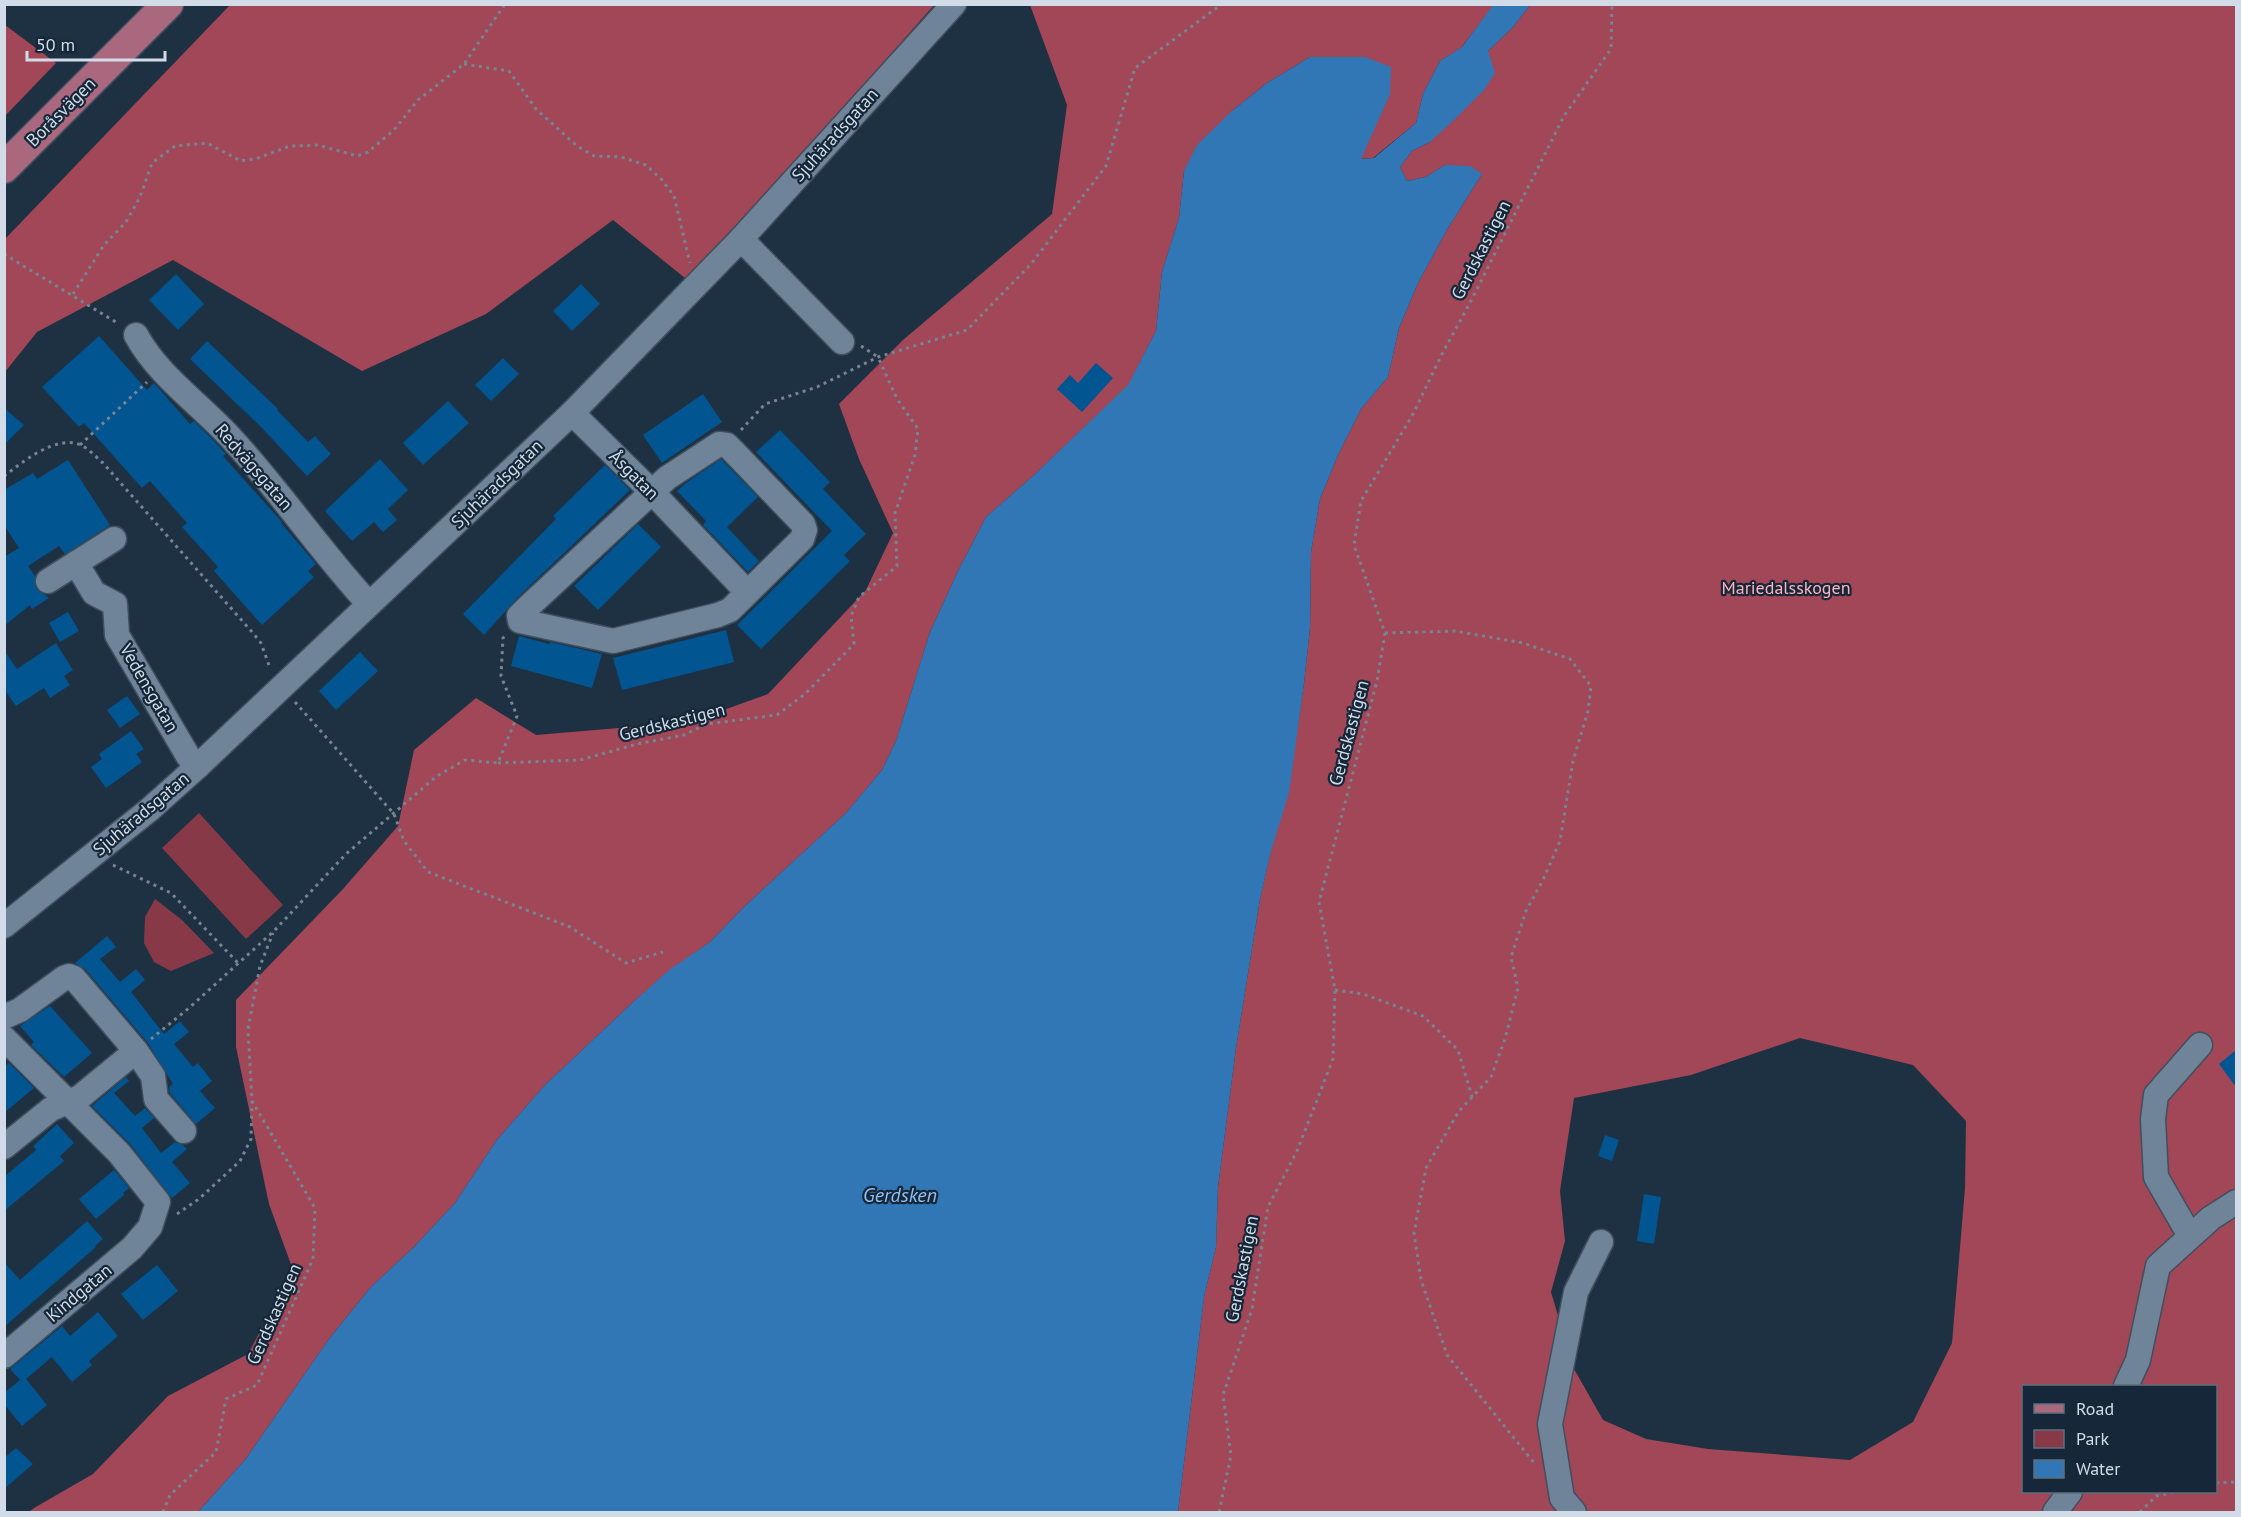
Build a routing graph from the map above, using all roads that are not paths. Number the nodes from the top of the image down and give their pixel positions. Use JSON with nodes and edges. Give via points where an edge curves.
{"nodes":[{"id":1,"x":168,"y":4,"type":"edge"},
{"id":2,"x":954,"y":4,"type":"edge"},
{"id":3,"x":4,"y":168,"type":"edge"},
{"id":4,"x":741,"y":238,"type":"junction"},
{"id":5,"x":136,"y":334,"type":"road end"},
{"id":6,"x":842,"y":342,"type":"dead end"},
{"id":7,"x":572,"y":413,"type":"junction"},
{"id":8,"x":652,"y":492,"type":"junction"},
{"id":9,"x":114,"y":538,"type":"dead end"},
{"id":10,"x":76,"y":563,"type":"junction"},
{"id":11,"x":48,"y":581,"type":"dead end"},
{"id":12,"x":747,"y":592,"type":"junction"},
{"id":13,"x":369,"y":604,"type":"junction"},
{"id":14,"x":197,"y":767,"type":"junction"},
{"id":15,"x":4,"y":926,"type":"edge"},
{"id":16,"x":4,"y":1017,"type":"edge"},
{"id":17,"x":4,"y":1038,"type":"edge"},
{"id":18,"x":2200,"y":1045,"type":"dead end"},
{"id":19,"x":136,"y":1051,"type":"junction"},
{"id":20,"x":69,"y":1102,"type":"junction"},
{"id":21,"x":184,"y":1131,"type":"dead end"},
{"id":22,"x":4,"y":1147,"type":"edge"},
{"id":23,"x":2236,"y":1202,"type":"edge"},
{"id":24,"x":2190,"y":1236,"type":"junction"},
{"id":25,"x":1601,"y":1242,"type":"dead end"},
{"id":26,"x":4,"y":1356,"type":"edge"},
{"id":27,"x":2126,"y":1385,"type":"edge"},
{"id":28,"x":2069,"y":1493,"type":"edge"},
{"id":29,"x":1574,"y":1512,"type":"edge"},
{"id":30,"x":2055,"y":1512,"type":"edge"}],
"edges":[{"from":1,"to":3,"type":"main road","name":"Boråsvägen"},
{"from":2,"to":4,"type":"street","name":"Sjuhäradsgatan"},
{"from":4,"to":6,"type":"street"},
{"from":4,"to":7,"type":"street","name":"Sjuhäradsgatan"},
{"from":5,"to":13,"type":"street","name":"Redvägsgatan","via":[[160,370],[250,459]]},
{"from":7,"to":8,"type":"street","name":"Åsgatan"},
{"from":7,"to":13,"type":"street","name":"Sjuhäradsgatan"},
{"from":8,"to":12,"type":"street","name":"Åsgatan"},
{"from":8,"to":12,"type":"street","via":[[720,444],[727,445],[803,524],[806,530],[802,539]]},
{"from":8,"to":12,"type":"street","via":[[528,607],[519,616],[520,621],[613,641],[718,615],[730,610]]},
{"from":9,"to":10,"type":"street"},
{"from":10,"to":11,"type":"street"},
{"from":10,"to":14,"type":"street","name":"Vedensgatan","via":[[94,593],[115,604],[117,635]]},
{"from":13,"to":14,"type":"street","name":"Sjuhäradsgatan"},
{"from":14,"to":15,"type":"street","name":"Sjuhäradsgatan"},
{"from":16,"to":19,"type":"street","via":[[69,976]]},
{"from":17,"to":20,"type":"street"},
{"from":18,"to":24,"type":"street","via":[[2156,1095],[2153,1119],[2156,1177]]},
{"from":19,"to":20,"type":"street"},
{"from":19,"to":21,"type":"street","via":[[153,1076],[156,1099]]},
{"from":20,"to":22,"type":"street","via":[[51,1109]]},
{"from":20,"to":26,"type":"street","name":"Kindgatan","via":[[119,1153],[158,1202],[150,1227],[132,1248]]},
{"from":23,"to":24,"type":"street"},
{"from":24,"to":27,"type":"street","via":[[2158,1266],[2138,1360]]},
{"from":25,"to":29,"type":"street","via":[[1576,1292],[1550,1424],[1562,1498]]},
{"from":28,"to":30,"type":"street"}]}
